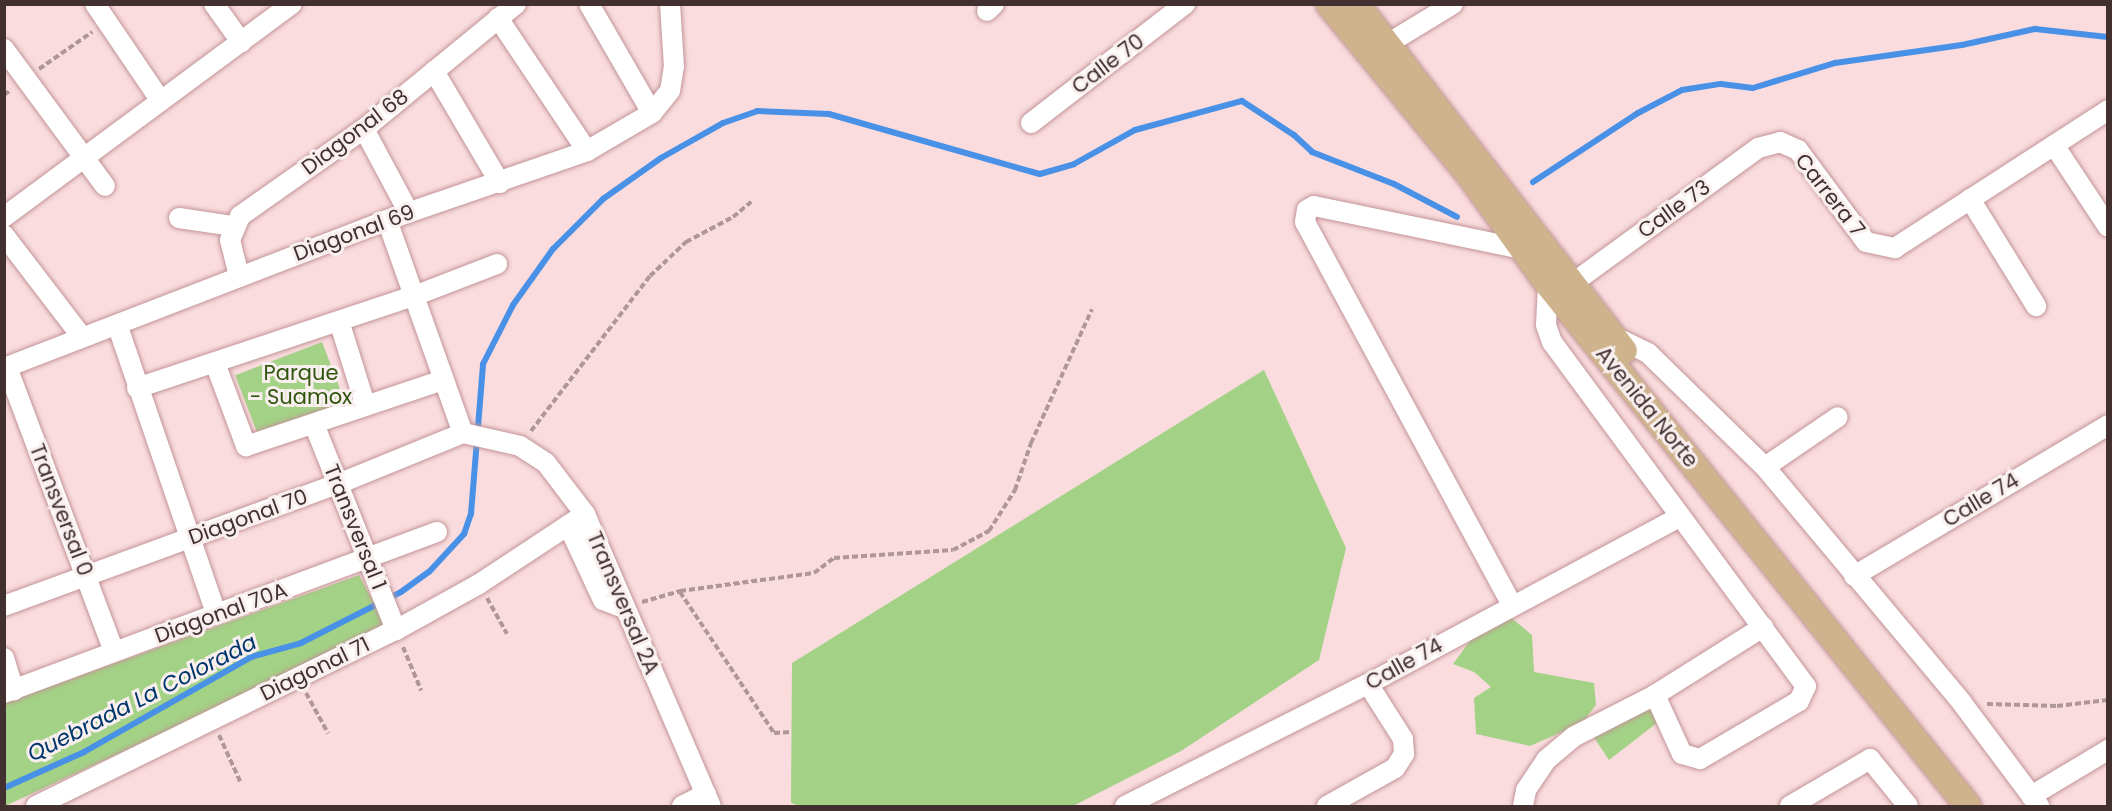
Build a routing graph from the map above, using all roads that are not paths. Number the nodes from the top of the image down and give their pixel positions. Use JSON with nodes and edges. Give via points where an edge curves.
{"nodes":[{"id":1,"x":95,"y":4,"type":"edge"},
{"id":2,"x":214,"y":4,"type":"edge"},
{"id":3,"x":292,"y":4,"type":"edge"},
{"id":4,"x":516,"y":4,"type":"edge"},
{"id":5,"x":589,"y":4,"type":"edge"},
{"id":6,"x":670,"y":4,"type":"edge"},
{"id":7,"x":1185,"y":4,"type":"edge"},
{"id":8,"x":1329,"y":4,"type":"edge"},
{"id":9,"x":1356,"y":4,"type":"edge"},
{"id":10,"x":1453,"y":4,"type":"edge"},
{"id":11,"x":498,"y":18,"type":"junction"},
{"id":12,"x":241,"y":42,"type":"junction"},
{"id":13,"x":1389,"y":43,"type":"junction"},
{"id":14,"x":4,"y":49,"type":"edge"},
{"id":15,"x":434,"y":71,"type":"junction"},
{"id":16,"x":161,"y":101,"type":"junction"},
{"id":17,"x":2108,"y":110,"type":"edge"},
{"id":18,"x":652,"y":113,"type":"junction"},
{"id":19,"x":1031,"y":123,"type":"dead end"},
{"id":20,"x":364,"y":129,"type":"junction"},
{"id":21,"x":1780,"y":142,"type":"joint"},
{"id":22,"x":2054,"y":145,"type":"junction"},
{"id":23,"x":587,"y":151,"type":"junction"},
{"id":24,"x":83,"y":156,"type":"junction"},
{"id":25,"x":500,"y":183,"type":"junction"},
{"id":26,"x":105,"y":186,"type":"dead end"},
{"id":27,"x":1970,"y":199,"type":"junction"},
{"id":28,"x":409,"y":213,"type":"junction"},
{"id":29,"x":4,"y":217,"type":"edge"},
{"id":30,"x":179,"y":218,"type":"dead end"},
{"id":31,"x":387,"y":220,"type":"junction"},
{"id":32,"x":233,"y":225,"type":"junction"},
{"id":33,"x":2108,"y":227,"type":"edge"},
{"id":34,"x":4,"y":235,"type":"edge"},
{"id":35,"x":1521,"y":249,"type":"junction"},
{"id":36,"x":497,"y":264,"type":"dead end"},
{"id":37,"x":238,"y":276,"type":"junction"},
{"id":38,"x":1561,"y":284,"type":"junction"},
{"id":39,"x":414,"y":296,"type":"junction"},
{"id":40,"x":2036,"y":306,"type":"dead end"},
{"id":41,"x":339,"y":321,"type":"junction"},
{"id":42,"x":118,"y":327,"type":"junction"},
{"id":43,"x":1613,"y":336,"type":"junction"},
{"id":44,"x":82,"y":337,"type":"junction"},
{"id":45,"x":215,"y":363,"type":"junction"},
{"id":46,"x":6,"y":368,"type":"edge"},
{"id":47,"x":443,"y":380,"type":"junction"},
{"id":48,"x":137,"y":388,"type":"junction"},
{"id":49,"x":365,"y":404,"type":"junction"},
{"id":50,"x":1838,"y":417,"type":"dead end"},
{"id":51,"x":314,"y":424,"type":"junction"},
{"id":52,"x":2108,"y":425,"type":"edge"},
{"id":53,"x":463,"y":433,"type":"junction"},
{"id":54,"x":1765,"y":467,"type":"junction"},
{"id":55,"x":338,"y":484,"type":"junction"},
{"id":56,"x":1680,"y":517,"type":"junction"},
{"id":57,"x":577,"y":520,"type":"junction"},
{"id":58,"x":437,"y":531,"type":"dead end"},
{"id":59,"x":190,"y":538,"type":"junction"},
{"id":60,"x":367,"y":558,"type":"junction"},
{"id":61,"x":86,"y":576,"type":"junction"},
{"id":62,"x":1854,"y":576,"type":"junction"},
{"id":63,"x":1512,"y":605,"type":"junction"},
{"id":64,"x":4,"y":606,"type":"edge"},
{"id":65,"x":216,"y":614,"type":"junction"},
{"id":66,"x":393,"y":621,"type":"junction"},
{"id":67,"x":1763,"y":627,"type":"junction"},
{"id":68,"x":114,"y":652,"type":"junction"},
{"id":69,"x":4,"y":658,"type":"edge"},
{"id":70,"x":1368,"y":684,"type":"junction"},
{"id":71,"x":9,"y":692,"type":"edge"},
{"id":72,"x":1655,"y":695,"type":"junction"},
{"id":73,"x":2108,"y":750,"type":"edge"},
{"id":74,"x":709,"y":800,"type":"edge"},
{"id":75,"x":2035,"y":801,"type":"edge"},
{"id":76,"x":36,"y":807,"type":"edge"},
{"id":77,"x":682,"y":807,"type":"edge"},
{"id":78,"x":1125,"y":807,"type":"edge"},
{"id":79,"x":1327,"y":807,"type":"edge"},
{"id":80,"x":1524,"y":807,"type":"edge"},
{"id":81,"x":1790,"y":807,"type":"edge"},
{"id":82,"x":1908,"y":807,"type":"edge"},
{"id":83,"x":1968,"y":807,"type":"edge"},
{"id":84,"x":1987,"y":807,"type":"edge"}],
"edges":[{"from":1,"to":16,"type":"street"},
{"from":2,"to":12,"type":"street"},
{"from":3,"to":12,"type":"street"},
{"from":4,"to":11,"type":"street","name":"Diagonal 68"},
{"from":5,"to":18,"type":"street"},
{"from":6,"to":18,"type":"street","name":"Diagonal 69","via":[[674,67],[670,91]]},
{"from":7,"to":19,"type":"street","name":"Calle 70"},
{"from":8,"to":35,"type":"main road","name":"Avenida Norte","via":[[1468,173]]},
{"from":9,"to":13,"type":"main road","name":"Avenida Norte"},
{"from":10,"to":13,"type":"street"},
{"from":11,"to":15,"type":"street","name":"Diagonal 68"},
{"from":11,"to":23,"type":"street"},
{"from":12,"to":16,"type":"street"},
{"from":13,"to":38,"type":"main road","name":"Avenida Norte"},
{"from":14,"to":24,"type":"street"},
{"from":15,"to":20,"type":"street","name":"Diagonal 68"},
{"from":15,"to":25,"type":"street"},
{"from":16,"to":24,"type":"street"},
{"from":17,"to":22,"type":"street"},
{"from":18,"to":23,"type":"street","name":"Diagonal 69"},
{"from":20,"to":28,"type":"street"},
{"from":20,"to":32,"type":"street","name":"Diagonal 68","via":[[240,216]]},
{"from":21,"to":27,"type":"street","name":"Carrera 7","via":[[1797,150],[1866,242],[1881,247],[1895,248]]},
{"from":21,"to":38,"type":"street","name":"Calle 73","via":[[1758,148]]},
{"from":22,"to":27,"type":"street"},
{"from":22,"to":33,"type":"street"},
{"from":23,"to":25,"type":"street","name":"Diagonal 69"},
{"from":24,"to":26,"type":"street"},
{"from":24,"to":29,"type":"street"},
{"from":25,"to":28,"type":"street","name":"Diagonal 69"},
{"from":27,"to":40,"type":"street"},
{"from":28,"to":31,"type":"street","name":"Diagonal 69"},
{"from":30,"to":32,"type":"street"},
{"from":31,"to":37,"type":"street","name":"Diagonal 69"},
{"from":31,"to":39,"type":"street"},
{"from":32,"to":37,"type":"street","via":[[231,240]]},
{"from":34,"to":44,"type":"street"},
{"from":35,"to":38,"type":"main road","name":"Avenida Norte"},
{"from":35,"to":63,"type":"street","via":[[1314,206],[1307,210],[1305,222]]},
{"from":36,"to":39,"type":"street"},
{"from":37,"to":42,"type":"street","name":"Diagonal 69"},
{"from":38,"to":43,"type":"main road","name":"Avenida Norte"},
{"from":38,"to":56,"type":"street","via":[[1546,325],[1552,342]]},
{"from":38,"to":83,"type":"main road","name":"Avenida Norte"},
{"from":39,"to":41,"type":"street"},
{"from":39,"to":47,"type":"street"},
{"from":41,"to":45,"type":"street"},
{"from":41,"to":49,"type":"street"},
{"from":42,"to":44,"type":"street","name":"Diagonal 69"},
{"from":42,"to":48,"type":"street"},
{"from":43,"to":54,"type":"street","via":[[1648,353]]},
{"from":43,"to":84,"type":"main road","name":"Avenida Norte"},
{"from":44,"to":46,"type":"street","name":"Diagonal 69"},
{"from":45,"to":48,"type":"street"},
{"from":45,"to":51,"type":"street","via":[[246,446]]},
{"from":46,"to":61,"type":"street","name":"Transversal 0"},
{"from":47,"to":49,"type":"street"},
{"from":47,"to":53,"type":"street"},
{"from":48,"to":59,"type":"street"},
{"from":49,"to":51,"type":"street"},
{"from":50,"to":54,"type":"street"},
{"from":51,"to":55,"type":"street","name":"Transversal 1"},
{"from":52,"to":62,"type":"street","name":"Calle 74"},
{"from":53,"to":55,"type":"street","name":"Diagonal 70"},
{"from":53,"to":57,"type":"street","name":"Transversal 2A","via":[[520,446],[546,463]]},
{"from":54,"to":62,"type":"street"},
{"from":55,"to":59,"type":"street","name":"Diagonal 70"},
{"from":55,"to":60,"type":"street","name":"Transversal 1"},
{"from":56,"to":63,"type":"street","name":"Calle 74"},
{"from":56,"to":67,"type":"street"},
{"from":57,"to":66,"type":"street","name":"Diagonal 71","via":[[479,584]]},
{"from":57,"to":74,"type":"street","name":"Transversal 2A","via":[[624,608]]},
{"from":58,"to":60,"type":"street","name":"Diagonal 70A"},
{"from":59,"to":61,"type":"street","name":"Diagonal 70"},
{"from":59,"to":65,"type":"street"},
{"from":60,"to":65,"type":"street","name":"Diagonal 70A"},
{"from":60,"to":66,"type":"street","name":"Transversal 1"},
{"from":61,"to":64,"type":"street","name":"Diagonal 70"},
{"from":61,"to":68,"type":"street","name":"Transversal 0"},
{"from":62,"to":75,"type":"street","via":[[1962,703]]},
{"from":63,"to":70,"type":"street","name":"Calle 74"},
{"from":65,"to":68,"type":"street","name":"Diagonal 70A"},
{"from":66,"to":76,"type":"street","name":"Diagonal 71","via":[[298,676]]},
{"from":67,"to":72,"type":"street"},
{"from":67,"to":72,"type":"street","via":[[1802,677],[1806,686],[1799,701],[1700,759],[1682,754]]},
{"from":68,"to":71,"type":"street","name":"Diagonal 70A"},
{"from":69,"to":71,"type":"street"},
{"from":70,"to":78,"type":"street","name":"Calle 74"},
{"from":70,"to":79,"type":"street","via":[[1403,739],[1404,754],[1395,768]]},
{"from":72,"to":80,"type":"street","via":[[1573,736],[1546,760],[1526,790]]},
{"from":73,"to":75,"type":"street"},
{"from":74,"to":77,"type":"street"},
{"from":81,"to":82,"type":"street","via":[[1870,759]]}]}
